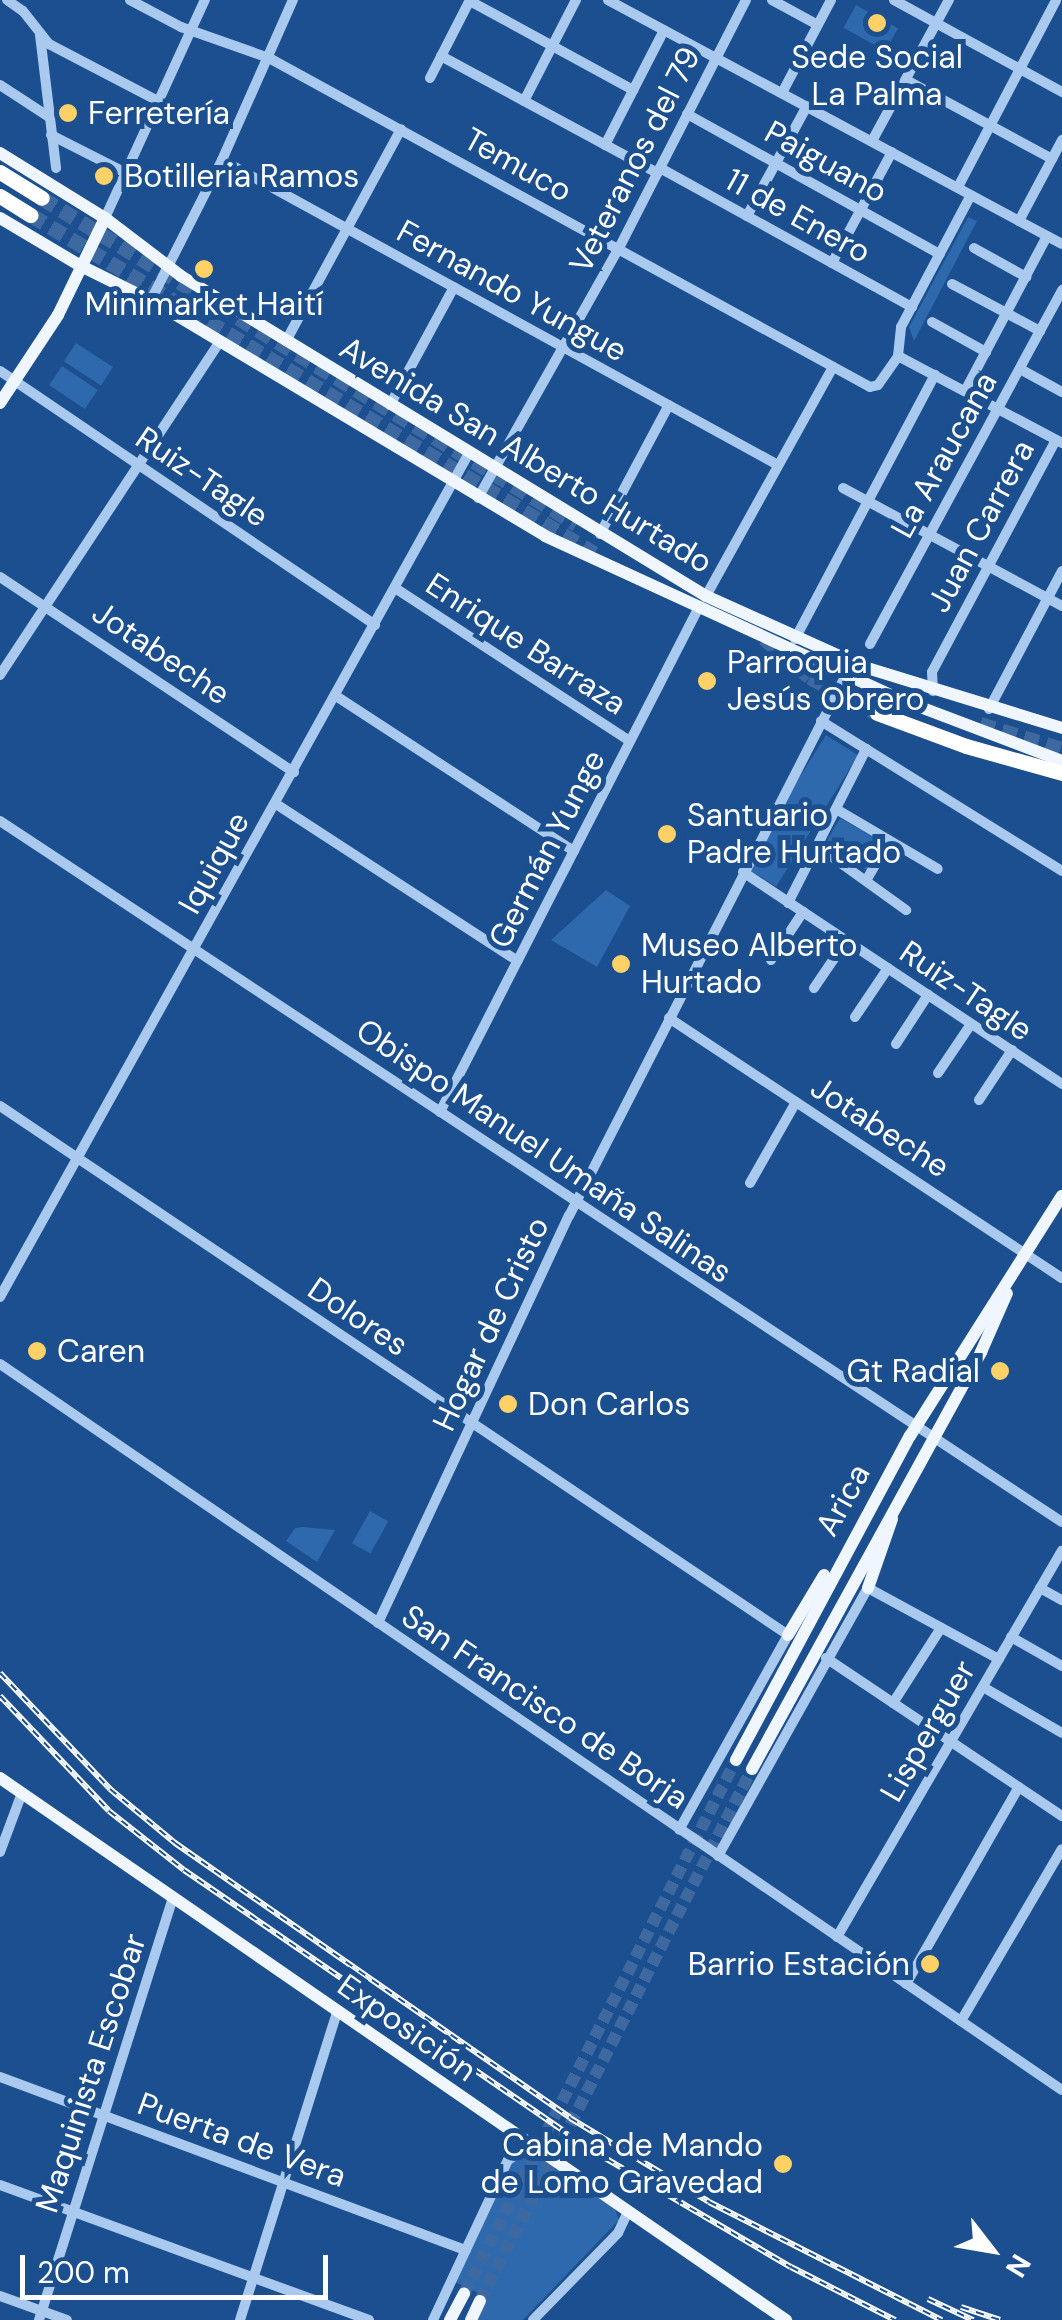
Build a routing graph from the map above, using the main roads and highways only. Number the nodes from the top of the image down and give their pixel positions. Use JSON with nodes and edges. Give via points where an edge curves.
{"nodes":[{"id":1,"x":0,"y":152,"type":"edge"},
{"id":2,"x":0,"y":172,"type":"edge"},
{"id":3,"x":0,"y":196,"type":"edge"},
{"id":4,"x":42,"y":198,"type":"tunnel mouth"},
{"id":5,"x":31,"y":215,"type":"tunnel mouth"},
{"id":6,"x":0,"y":218,"type":"edge"},
{"id":7,"x":104,"y":218,"type":"junction"},
{"id":8,"x":81,"y":266,"type":"junction"},
{"id":9,"x":99,"y":274,"type":"junction"},
{"id":10,"x":71,"y":292,"type":"junction"},
{"id":11,"x":0,"y":403,"type":"edge"},
{"id":12,"x":878,"y":713,"type":"tunnel mouth"},
{"id":13,"x":1060,"y":724,"type":"edge"},
{"id":14,"x":1062,"y":761,"type":"edge"},
{"id":15,"x":1062,"y":773,"type":"edge"},
{"id":16,"x":1062,"y":1196,"type":"edge"},
{"id":17,"x":1014,"y":1277,"type":"junction"},
{"id":18,"x":895,"y":1504,"type":"junction"},
{"id":19,"x":860,"y":1524,"type":"junction"},
{"id":20,"x":868,"y":1588,"type":"road end"},
{"id":21,"x":788,"y":1635,"type":"road end"},
{"id":22,"x":736,"y":1760,"type":"tunnel mouth"},
{"id":23,"x":752,"y":1769,"type":"tunnel mouth"},
{"id":24,"x":0,"y":1778,"type":"edge"},
{"id":25,"x":464,"y":2294,"type":"tunnel mouth"},
{"id":26,"x":480,"y":2302,"type":"tunnel mouth"},
{"id":27,"x":450,"y":2320,"type":"edge"},
{"id":28,"x":471,"y":2320,"type":"edge"},
{"id":29,"x":786,"y":2320,"type":"edge"}],
"edges":[{"from":1,"to":7,"type":"main road","name":"Avenida San Alberto Hurtado"},
{"from":2,"to":4,"type":"highway"},
{"from":3,"to":5,"type":"highway"},
{"from":6,"to":8,"type":"main road","name":"Avenida San Alberto Hurtado"},
{"from":7,"to":8,"type":"main road"},
{"from":7,"to":13,"type":"main road","name":"Avenida San Alberto Hurtado","via":[[170,269],[706,596],[934,692]]},
{"from":8,"to":9,"type":"main road","name":"Avenida San Alberto Hurtado"},
{"from":8,"to":10,"type":"main road"},
{"from":9,"to":10,"type":"main road"},
{"from":9,"to":14,"type":"main road","name":"Avenida San Alberto Hurtado","via":[[570,549],[968,728]]},
{"from":10,"to":11,"type":"main road"},
{"from":12,"to":15,"type":"highway"},
{"from":16,"to":17,"type":"main road","name":"Arica"},
{"from":17,"to":18,"type":"main road","name":"Arica","via":[[982,1352]]},
{"from":17,"to":19,"type":"main road","name":"Arica"},
{"from":18,"to":20,"type":"main road"},
{"from":18,"to":23,"type":"main road","name":"Arica"},
{"from":19,"to":21,"type":"main road"},
{"from":19,"to":22,"type":"main road","name":"Arica"},
{"from":24,"to":29,"type":"main road","name":"Exposición"},
{"from":25,"to":27,"type":"main road"},
{"from":26,"to":28,"type":"main road"}]}
